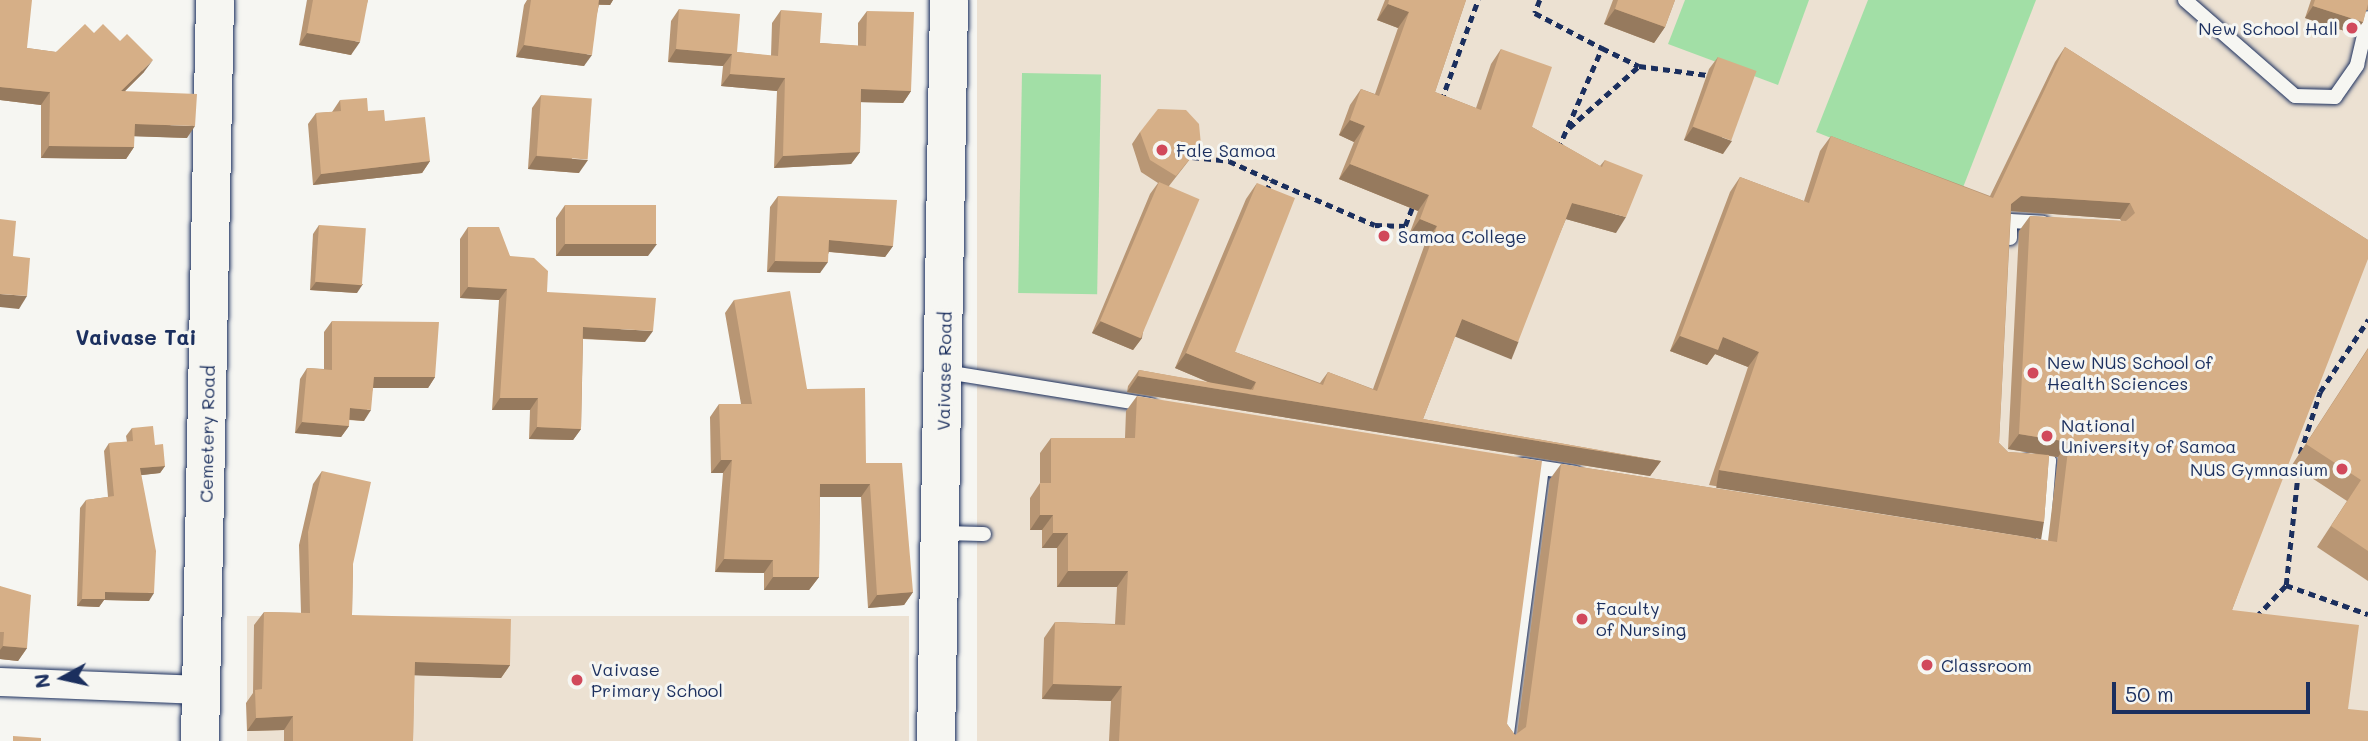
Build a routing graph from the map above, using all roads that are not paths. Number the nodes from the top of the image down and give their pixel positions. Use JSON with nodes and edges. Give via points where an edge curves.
{"nodes":[{"id":1,"x":215,"y":0,"type":"edge"},
{"id":2,"x":949,"y":0,"type":"edge"},
{"id":3,"x":2185,"y":0,"type":"edge"},
{"id":4,"x":2368,"y":18,"type":"edge"},
{"id":5,"x":2063,"y":224,"type":"edge"},
{"id":6,"x":2009,"y":249,"type":"edge"},
{"id":7,"x":944,"y":371,"type":"junction"},
{"id":8,"x":1162,"y":406,"type":"edge"},
{"id":9,"x":2011,"y":459,"type":"edge"},
{"id":10,"x":1501,"y":461,"type":"edge"},
{"id":11,"x":1542,"y":468,"type":"junction"},
{"id":12,"x":1596,"y":477,"type":"edge"},
{"id":13,"x":940,"y":533,"type":"junction"},
{"id":14,"x":984,"y":534,"type":"dead end"},
{"id":15,"x":2015,"y":545,"type":"edge"},
{"id":16,"x":0,"y":682,"type":"edge"},
{"id":17,"x":200,"y":690,"type":"junction"},
{"id":18,"x":200,"y":741,"type":"edge"},
{"id":19,"x":936,"y":741,"type":"edge"},
{"id":20,"x":1506,"y":741,"type":"edge"}],
"edges":[{"from":1,"to":17,"type":"main road","name":"Cemetery Road"},
{"from":2,"to":7,"type":"main road","name":"Vaivase Road"},
{"from":3,"to":4,"type":"lane","via":[[2295,96],[2335,97],[2357,65]]},
{"from":5,"to":6,"type":"lane","via":[[2010,221]]},
{"from":7,"to":8,"type":"lane"},
{"from":7,"to":13,"type":"main road","name":"Vaivase Road"},
{"from":9,"to":15,"type":"lane","via":[[2049,461],[2042,549]]},
{"from":10,"to":11,"type":"lane"},
{"from":11,"to":12,"type":"lane"},
{"from":11,"to":20,"type":"lane"},
{"from":13,"to":14,"type":"lane"},
{"from":13,"to":19,"type":"main road","name":"Vaivase Road"},
{"from":16,"to":17,"type":"street"},
{"from":17,"to":18,"type":"main road","name":"Cemetery Road"}]}
